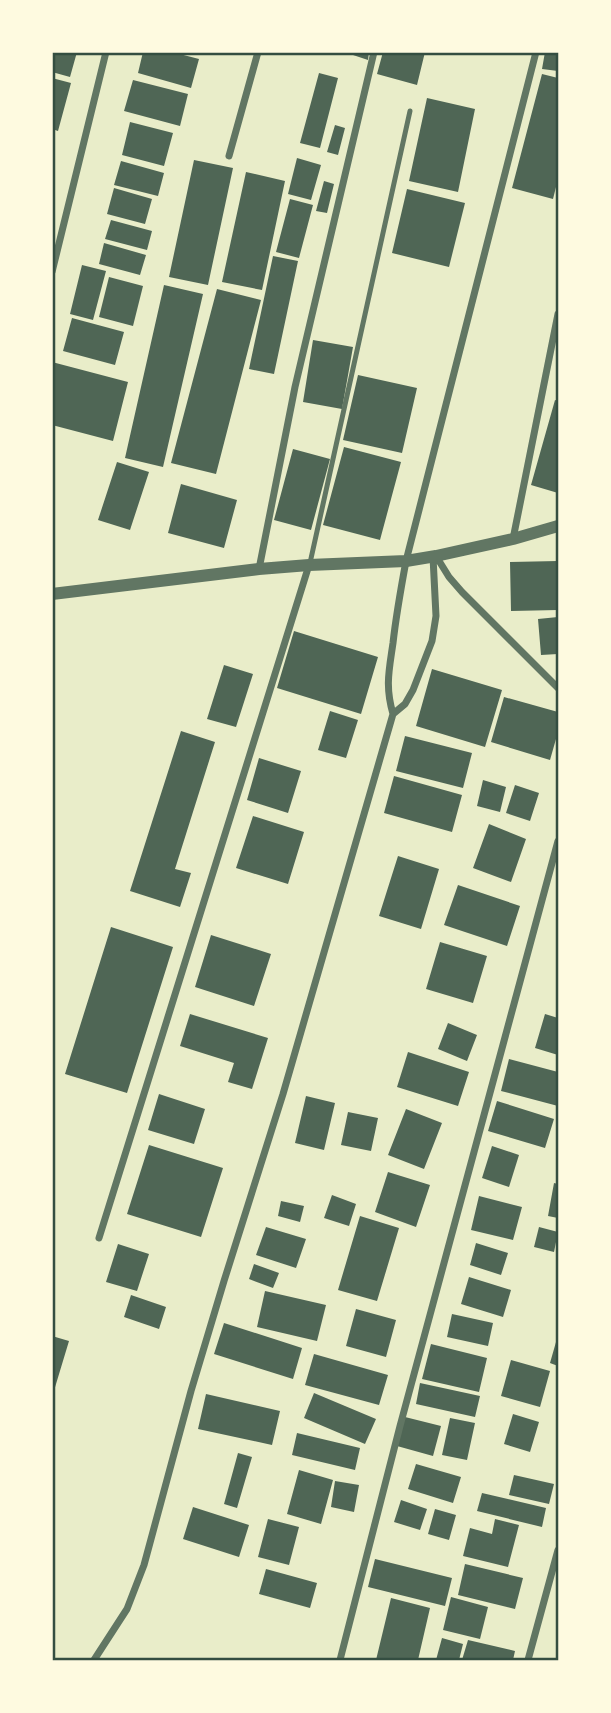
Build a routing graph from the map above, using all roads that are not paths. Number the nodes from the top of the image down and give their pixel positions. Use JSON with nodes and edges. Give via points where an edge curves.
{"nodes":[{"id":1,"x":106,"y":52,"type":"edge"},
{"id":2,"x":258,"y":52,"type":"edge"},
{"id":3,"x":374,"y":52,"type":"edge"},
{"id":4,"x":536,"y":52,"type":"edge"},
{"id":5,"x":410,"y":111,"type":"dead end"},
{"id":6,"x":229,"y":156,"type":"dead end"},
{"id":7,"x":52,"y":272,"type":"edge"},
{"id":8,"x":558,"y":314,"type":"edge"},
{"id":9,"x":558,"y":526,"type":"edge"},
{"id":10,"x":513,"y":539,"type":"junction"},
{"id":11,"x":435,"y":557,"type":"junction"},
{"id":12,"x":406,"y":561,"type":"junction"},
{"id":13,"x":309,"y":565,"type":"junction"},
{"id":14,"x":259,"y":569,"type":"junction"},
{"id":15,"x":52,"y":594,"type":"edge"},
{"id":16,"x":558,"y":688,"type":"edge"},
{"id":17,"x":393,"y":714,"type":"junction"},
{"id":18,"x":558,"y":841,"type":"edge"},
{"id":19,"x":99,"y":1238,"type":"dead end"},
{"id":20,"x":558,"y":1550,"type":"edge"},
{"id":21,"x":94,"y":1661,"type":"edge"},
{"id":22,"x":340,"y":1661,"type":"edge"},
{"id":23,"x":528,"y":1661,"type":"edge"}],
"edges":[{"from":1,"to":7,"type":"street"},
{"from":2,"to":6,"type":"street"},
{"from":3,"to":14,"type":"street","via":[[295,387]]},
{"from":4,"to":12,"type":"street"},
{"from":5,"to":13,"type":"lane"},
{"from":8,"to":10,"type":"street"},
{"from":9,"to":10,"type":"street"},
{"from":10,"to":11,"type":"street"},
{"from":11,"to":12,"type":"street"},
{"from":11,"to":16,"type":"street","via":[[462,592]]},
{"from":11,"to":17,"type":"street","via":[[432,641],[414,690]]},
{"from":12,"to":13,"type":"street"},
{"from":12,"to":17,"type":"street","via":[[387,684]]},
{"from":13,"to":14,"type":"street"},
{"from":13,"to":19,"type":"street"},
{"from":14,"to":15,"type":"street"},
{"from":17,"to":21,"type":"street","via":[[144,1565],[127,1609]]},
{"from":18,"to":22,"type":"street"},
{"from":20,"to":23,"type":"street"}]}
